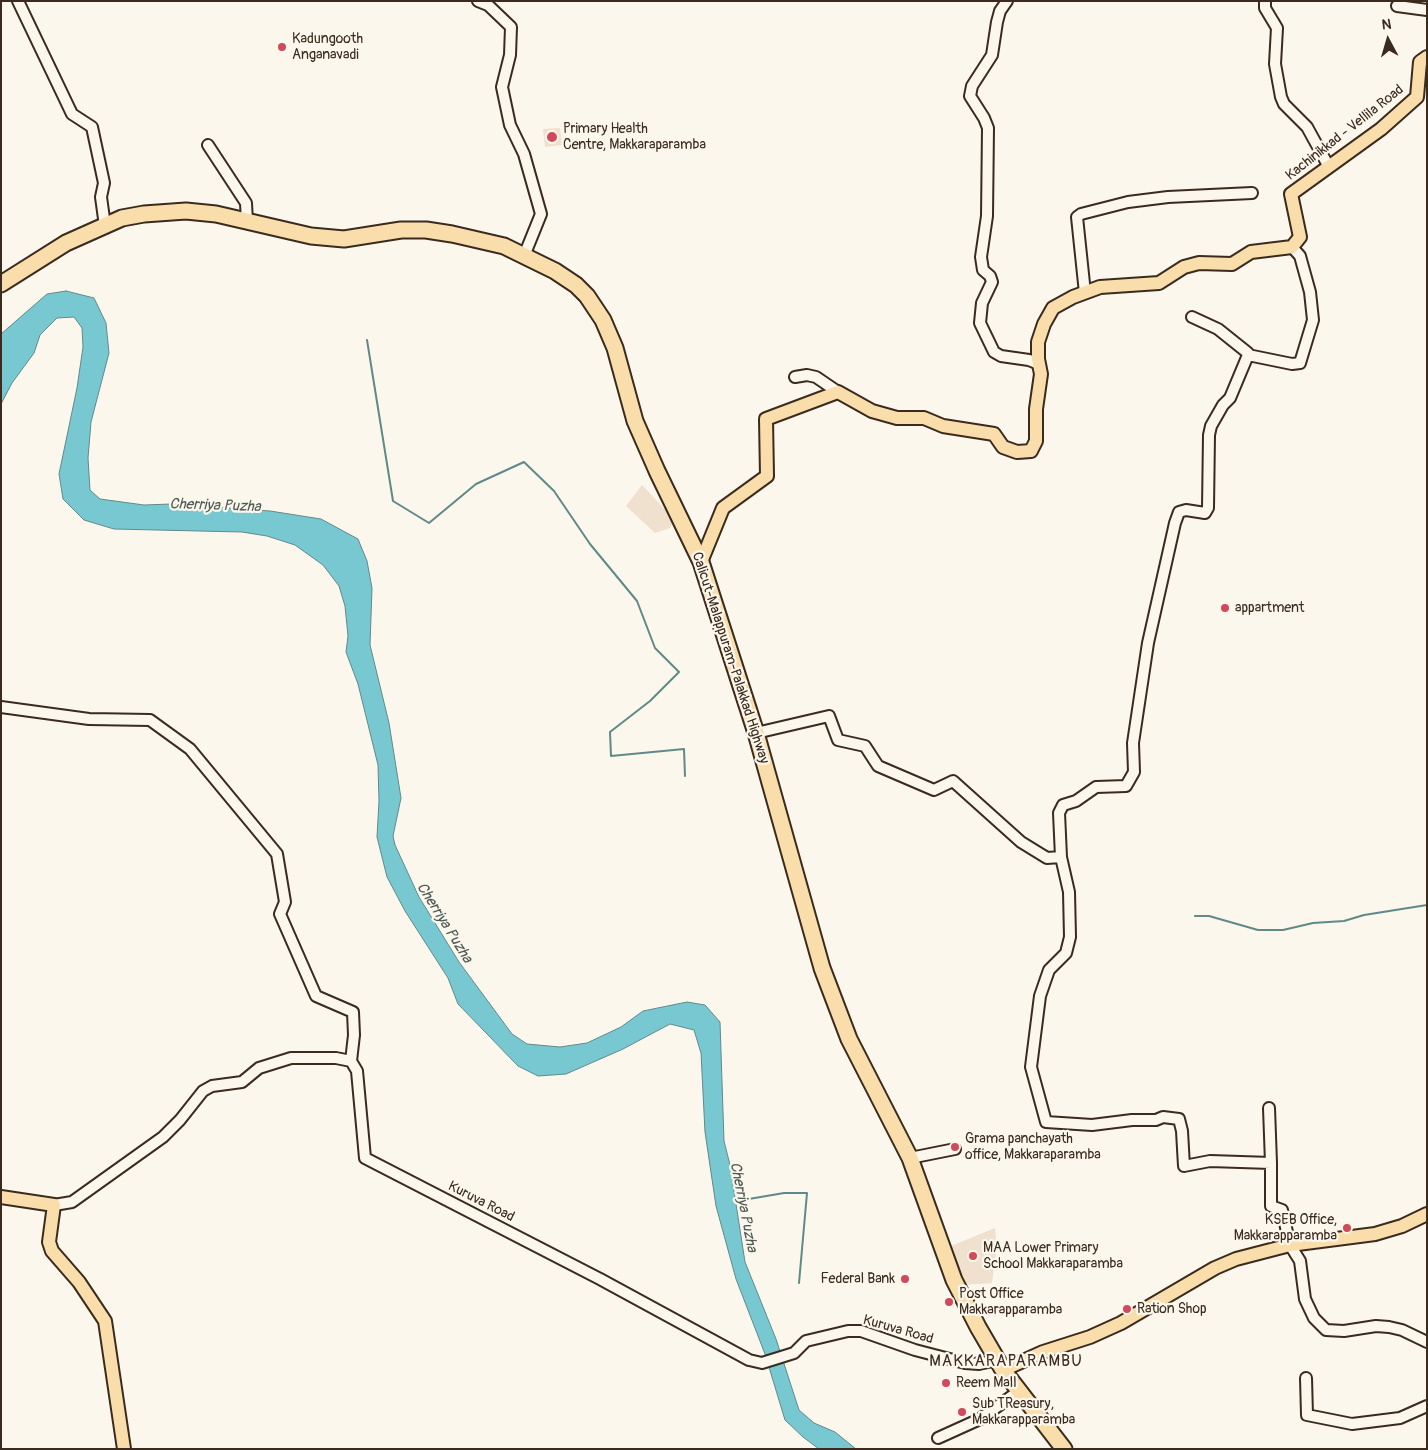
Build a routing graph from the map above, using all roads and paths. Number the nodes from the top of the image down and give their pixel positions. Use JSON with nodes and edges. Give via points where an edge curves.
{"nodes":[{"id":1,"x":18,"y":1,"type":"edge"},
{"id":2,"x":478,"y":1,"type":"edge"},
{"id":3,"x":1007,"y":1,"type":"edge"},
{"id":4,"x":1265,"y":1,"type":"edge"},
{"id":5,"x":1397,"y":6,"type":"dead end"},
{"id":6,"x":1427,"y":10,"type":"edge"},
{"id":7,"x":1427,"y":56,"type":"edge"},
{"id":8,"x":208,"y":145,"type":"dead end"},
{"id":9,"x":1329,"y":166,"type":"junction"},
{"id":10,"x":1252,"y":193,"type":"dead end"},
{"id":11,"x":247,"y":222,"type":"junction"},
{"id":12,"x":105,"y":226,"type":"junction"},
{"id":13,"x":1292,"y":247,"type":"junction"},
{"id":14,"x":524,"y":256,"type":"junction"},
{"id":15,"x":1,"y":284,"type":"edge"},
{"id":16,"x":1085,"y":293,"type":"junction"},
{"id":17,"x":1192,"y":317,"type":"dead end"},
{"id":18,"x":1248,"y":356,"type":"junction"},
{"id":19,"x":1039,"y":364,"type":"junction"},
{"id":20,"x":795,"y":377,"type":"dead end"},
{"id":21,"x":838,"y":392,"type":"junction"},
{"id":22,"x":701,"y":562,"type":"junction"},
{"id":23,"x":1,"y":707,"type":"edge"},
{"id":24,"x":756,"y":733,"type":"junction"},
{"id":25,"x":1061,"y":857,"type":"junction"},
{"id":26,"x":351,"y":1061,"type":"junction"},
{"id":27,"x":1269,"y":1108,"type":"dead end"},
{"id":28,"x":955,"y":1149,"type":"dead end"},
{"id":29,"x":910,"y":1158,"type":"junction"},
{"id":30,"x":1271,"y":1163,"type":"junction"},
{"id":31,"x":1,"y":1197,"type":"edge"},
{"id":32,"x":54,"y":1205,"type":"junction"},
{"id":33,"x":1427,"y":1214,"type":"edge"},
{"id":34,"x":1290,"y":1246,"type":"junction"},
{"id":35,"x":1427,"y":1342,"type":"edge"},
{"id":36,"x":1000,"y":1365,"type":"junction"},
{"id":37,"x":1306,"y":1378,"type":"dead end"},
{"id":38,"x":1019,"y":1391,"type":"junction"},
{"id":39,"x":1427,"y":1406,"type":"edge"},
{"id":40,"x":938,"y":1438,"type":"dead end"},
{"id":41,"x":124,"y":1449,"type":"edge"},
{"id":42,"x":1064,"y":1449,"type":"edge"}],
"edges":[{"from":1,"to":12,"type":"street","via":[[72,114],[92,127],[104,183]]},
{"from":2,"to":14,"type":"street","via":[[488,5],[511,27],[510,55],[502,87],[510,125],[524,154],[541,214]]},
{"from":3,"to":19,"type":"street","via":[[1000,11],[992,55],[972,86],[970,96],[988,128],[987,216],[981,258],[992,282],[982,304],[980,323],[994,352]]},
{"from":4,"to":9,"type":"street","via":[[1265,8],[1277,28],[1275,64],[1281,97],[1307,127]]},
{"from":5,"to":6,"type":"street"},
{"from":7,"to":9,"type":"main road","name":"Kachinikkad - Vellila Road","via":[[1420,62],[1417,96],[1380,129]]},
{"from":8,"to":11,"type":"street","via":[[246,203]]},
{"from":9,"to":13,"type":"main road","name":"Kachinikkad - Vellila Road","via":[[1291,194],[1300,237]]},
{"from":10,"to":16,"type":"street","via":[[1128,202],[1081,214],[1078,217]]},
{"from":11,"to":12,"type":"highway","name":"Calicut-Malappuram-Palakkad Highway","via":[[216,214],[167,211],[122,218]]},
{"from":11,"to":14,"type":"highway","name":"Calicut-Malappuram-Palakkad Highway","via":[[310,236],[344,239],[401,230],[426,230],[504,246]]},
{"from":12,"to":15,"type":"highway","name":"Calicut-Malappuram-Palakkad Highway","via":[[66,243]]},
{"from":13,"to":16,"type":"main road","via":[[1251,252],[1232,264],[1198,263],[1184,267],[1159,283],[1100,287]]},
{"from":13,"to":18,"type":"street","via":[[1300,256],[1310,292],[1313,320],[1300,363]]},
{"from":14,"to":22,"type":"highway","name":"Calicut-Malappuram-Palakkad Highway","via":[[576,285],[603,320],[615,348],[635,421]]},
{"from":16,"to":19,"type":"main road","via":[[1053,308],[1038,342]]},
{"from":17,"to":18,"type":"street","via":[[1218,330]]},
{"from":18,"to":25,"type":"street","via":[[1230,398],[1208,435],[1208,508],[1205,513],[1179,512],[1175,523],[1148,643],[1133,743],[1134,772],[1126,786],[1096,788],[1076,802],[1063,806],[1059,813]]},
{"from":19,"to":21,"type":"main road","via":[[1042,374],[1036,409],[1036,442],[1031,450],[1017,452],[1003,447],[994,434],[943,426],[924,418],[897,418],[872,411]]},
{"from":20,"to":21,"type":"street","via":[[816,377]]},
{"from":21,"to":22,"type":"main road","via":[[766,419],[767,476],[723,508]]},
{"from":22,"to":24,"type":"highway","name":"Calicut-Malappuram-Palakkad Highway"},
{"from":23,"to":26,"type":"street","via":[[89,719],[150,720],[190,749],[276,854],[285,902],[280,914],[316,996],[353,1012]]},
{"from":24,"to":25,"type":"street","via":[[829,716],[838,740],[865,746],[878,766],[934,790],[953,780],[1021,842],[1046,858]]},
{"from":24,"to":29,"type":"highway","name":"Calicut-Malappuram-Palakkad Highway","via":[[822,968],[849,1039]]},
{"from":25,"to":30,"type":"street","via":[[1069,892],[1070,937],[1066,953],[1049,970],[1040,996],[1031,1067],[1046,1122],[1092,1125],[1163,1117],[1179,1119],[1184,1166],[1210,1162]]},
{"from":26,"to":32,"type":"street","via":[[291,1058],[259,1068],[242,1082],[212,1086],[203,1091],[163,1137],[72,1202]]},
{"from":26,"to":36,"type":"street","name":"Kuruva Road","via":[[357,1071],[365,1158],[749,1360],[762,1363],[794,1353],[806,1341],[848,1331],[965,1363]]},
{"from":27,"to":30,"type":"street"},
{"from":28,"to":29,"type":"street"},
{"from":29,"to":36,"type":"highway","name":"Calicut-Malappuram-Palakkad Highway","via":[[954,1280]]},
{"from":30,"to":34,"type":"street","via":[[1269,1200],[1271,1206],[1282,1210]]},
{"from":31,"to":32,"type":"main road"},
{"from":32,"to":41,"type":"main road","via":[[49,1242],[52,1251],[79,1282],[105,1321]]},
{"from":33,"to":34,"type":"main road","via":[[1375,1234]]},
{"from":34,"to":35,"type":"street","via":[[1300,1261],[1305,1299],[1314,1318],[1326,1330],[1389,1327]]},
{"from":34,"to":36,"type":"main road","via":[[1255,1253],[1215,1268],[1090,1337]]},
{"from":36,"to":38,"type":"highway","name":"Calicut-Malappuram-Palakkad Highway"},
{"from":37,"to":39,"type":"street","via":[[1307,1415],[1352,1424],[1370,1423],[1400,1418]]},
{"from":38,"to":40,"type":"street","via":[[980,1419]]},
{"from":38,"to":42,"type":"highway","name":"Calicut-Malappuram-Palakkad Highway"}]}
